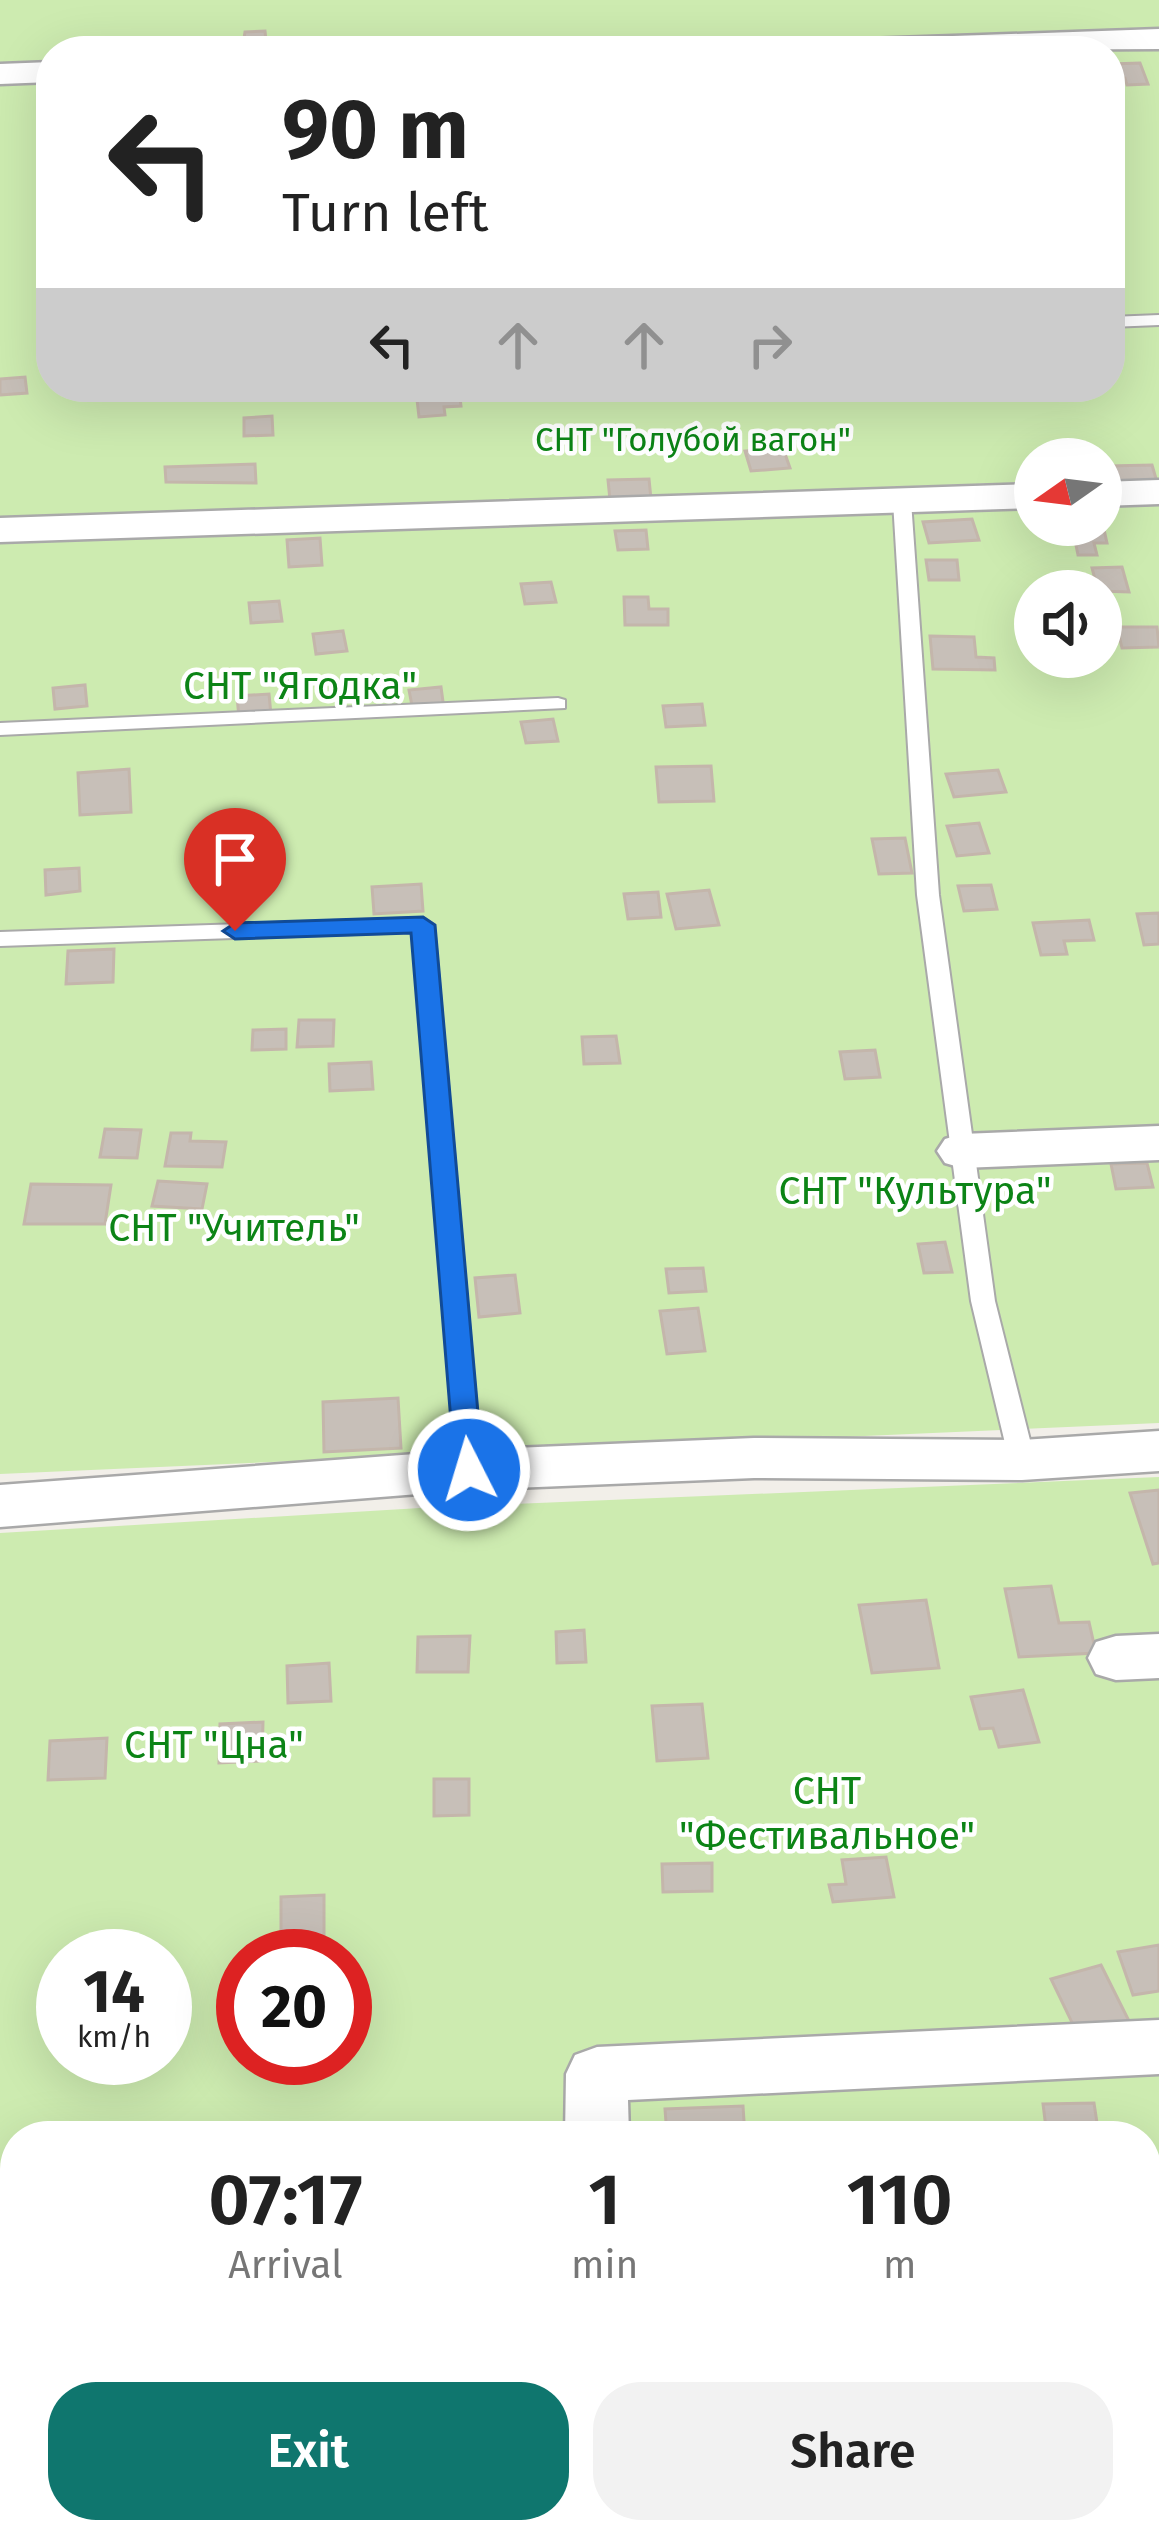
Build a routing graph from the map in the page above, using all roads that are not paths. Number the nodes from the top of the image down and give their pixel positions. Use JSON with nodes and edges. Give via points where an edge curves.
{"nodes":[{"id":1,"x":1159,"y":39,"type":"edge"},
{"id":2,"x":1125,"y":40,"type":"edge"},
{"id":3,"x":36,"y":73,"type":"edge"},
{"id":4,"x":0,"y":74,"type":"edge"},
{"id":5,"x":1159,"y":320,"type":"edge"},
{"id":6,"x":1125,"y":321,"type":"edge"},
{"id":7,"x":1159,"y":492,"type":"edge"},
{"id":8,"x":1122,"y":493,"type":"edge"},
{"id":9,"x":1014,"y":497,"type":"edge"},
{"id":10,"x":902,"y":501,"type":"junction"},
{"id":11,"x":0,"y":530,"type":"edge"},
{"id":12,"x":558,"y":704,"type":"dead end"},
{"id":13,"x":0,"y":729,"type":"edge"},
{"id":14,"x":0,"y":939,"type":"edge"},
{"id":15,"x":1159,"y":1143,"type":"edge"},
{"id":16,"x":962,"y":1151,"type":"junction"},
{"id":17,"x":1159,"y":1451,"type":"edge"},
{"id":18,"x":1022,"y":1460,"type":"junction"},
{"id":19,"x":469,"y":1470,"type":"junction"},
{"id":20,"x":0,"y":1506,"type":"edge"},
{"id":21,"x":1159,"y":2047,"type":"edge"},
{"id":22,"x":597,"y":2121,"type":"edge"}],
"edges":[{"from":1,"to":2,"type":"street"},
{"from":3,"to":4,"type":"street"},
{"from":5,"to":6,"type":"lane"},
{"from":7,"to":8,"type":"street"},
{"from":9,"to":10,"type":"street"},
{"from":10,"to":11,"type":"street"},
{"from":10,"to":16,"type":"lane","via":[[928,895]]},
{"from":12,"to":13,"type":"lane"},
{"from":14,"to":19,"type":"lane","via":[[423,925]]},
{"from":15,"to":16,"type":"street"},
{"from":16,"to":18,"type":"lane","via":[[983,1300]]},
{"from":17,"to":18,"type":"street"},
{"from":18,"to":19,"type":"street","via":[[754,1458]]},
{"from":19,"to":20,"type":"street"},
{"from":21,"to":22,"type":"street","via":[[597,2074]]}]}
